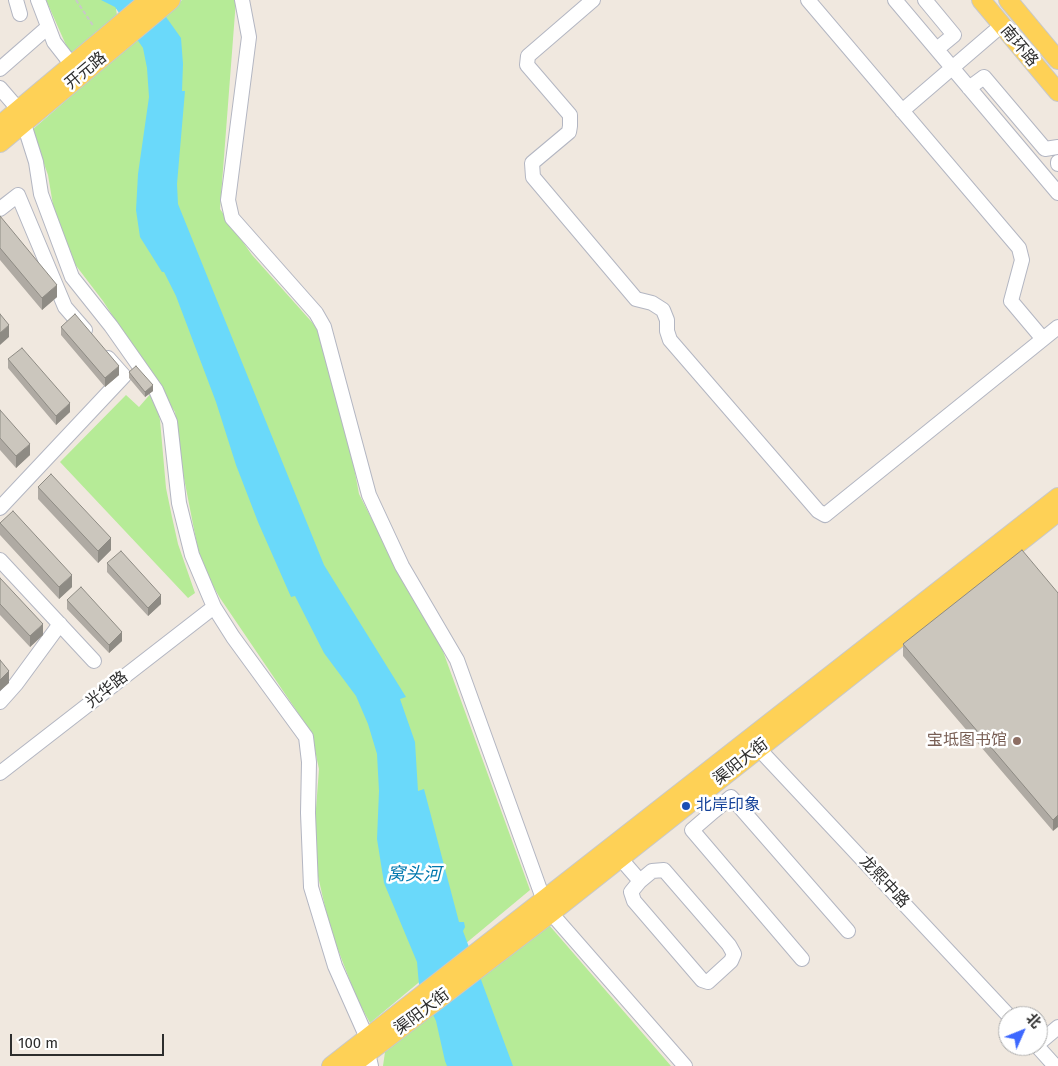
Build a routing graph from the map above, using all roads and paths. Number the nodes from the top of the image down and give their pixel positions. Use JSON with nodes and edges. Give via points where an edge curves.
{"nodes":[{"id":1,"x":38,"y":0,"type":"edge"},
{"id":2,"x":76,"y":0,"type":"edge"},
{"id":3,"x":149,"y":0,"type":"edge"},
{"id":4,"x":242,"y":0,"type":"edge"},
{"id":5,"x":593,"y":0,"type":"edge"},
{"id":6,"x":808,"y":0,"type":"edge"},
{"id":7,"x":895,"y":0,"type":"edge"},
{"id":8,"x":925,"y":0,"type":"edge"},
{"id":9,"x":981,"y":0,"type":"edge"},
{"id":10,"x":1008,"y":0,"type":"edge"},
{"id":11,"x":169,"y":2,"type":"edge"},
{"id":12,"x":1002,"y":25,"type":"junction"},
{"id":13,"x":48,"y":27,"type":"junction"},
{"id":14,"x":123,"y":31,"type":"junction"},
{"id":15,"x":105,"y":38,"type":"junction"},
{"id":16,"x":936,"y":49,"type":"junction"},
{"id":17,"x":1058,"y":60,"type":"edge"},
{"id":18,"x":72,"y":65,"type":"junction"},
{"id":19,"x":952,"y":68,"type":"junction"},
{"id":20,"x":0,"y":69,"type":"edge"},
{"id":21,"x":0,"y":88,"type":"edge"},
{"id":22,"x":969,"y":88,"type":"junction"},
{"id":23,"x":1058,"y":92,"type":"edge"},
{"id":24,"x":902,"y":111,"type":"junction"},
{"id":25,"x":22,"y":117,"type":"junction"},
{"id":26,"x":0,"y":125,"type":"edge"},
{"id":27,"x":0,"y":143,"type":"edge"},
{"id":28,"x":1058,"y":147,"type":"edge"},
{"id":29,"x":1058,"y":193,"type":"edge"},
{"id":30,"x":0,"y":209,"type":"edge"},
{"id":31,"x":1058,"y":327,"type":"edge"},
{"id":32,"x":1043,"y":339,"type":"junction"},
{"id":33,"x":1058,"y":496,"type":"edge"},
{"id":34,"x":0,"y":508,"type":"edge"},
{"id":35,"x":1058,"y":512,"type":"edge"},
{"id":36,"x":0,"y":560,"type":"edge"},
{"id":37,"x":214,"y":607,"type":"junction"},
{"id":38,"x":60,"y":624,"type":"junction"},
{"id":39,"x":94,"y":661,"type":"dead end"},
{"id":40,"x":0,"y":702,"type":"edge"},
{"id":41,"x":758,"y":748,"type":"junction"},
{"id":42,"x":0,"y":773,"type":"edge"},
{"id":43,"x":701,"y":794,"type":"junction"},
{"id":44,"x":714,"y":811,"type":"junction"},
{"id":45,"x":620,"y":858,"type":"junction"},
{"id":46,"x":640,"y":881,"type":"junction"},
{"id":47,"x":548,"y":907,"type":"junction"},
{"id":48,"x":848,"y":931,"type":"dead end"},
{"id":49,"x":802,"y":958,"type":"dead end"},
{"id":50,"x":1000,"y":1006,"type":"edge"},
{"id":51,"x":1058,"y":1027,"type":"edge"},
{"id":52,"x":1048,"y":1036,"type":"edge"},
{"id":53,"x":369,"y":1052,"type":"edge"},
{"id":54,"x":1046,"y":1056,"type":"edge"},
{"id":55,"x":331,"y":1066,"type":"edge"},
{"id":56,"x":351,"y":1066,"type":"edge"},
{"id":57,"x":685,"y":1066,"type":"edge"},
{"id":58,"x":1055,"y":1066,"type":"edge"}],
"edges":[{"from":1,"to":13,"type":"street"},
{"from":2,"to":15,"type":"path","via":[[91,24]]},
{"from":3,"to":14,"type":"main road","name":"开元路"},
{"from":4,"to":47,"type":"street","via":[[249,37],[228,200],[232,218],[316,313],[324,327],[369,494],[402,566],[457,660]]},
{"from":5,"to":32,"type":"street","via":[[528,56],[527,65],[570,115],[569,132],[532,163],[533,177],[636,299],[652,303],[662,310],[670,340],[818,511],[825,515]]},
{"from":6,"to":24,"type":"street"},
{"from":7,"to":16,"type":"street"},
{"from":8,"to":16,"type":"street","via":[[954,35]]},
{"from":9,"to":12,"type":"main road","name":"南环路"},
{"from":10,"to":17,"type":"main road","name":"南环路"},
{"from":11,"to":14,"type":"main road","name":"开元路"},
{"from":12,"to":19,"type":"street"},
{"from":12,"to":23,"type":"main road","name":"南环路"},
{"from":13,"to":18,"type":"street","via":[[54,42]]},
{"from":13,"to":20,"type":"street"},
{"from":14,"to":15,"type":"main road","name":"开元路"},
{"from":14,"to":25,"type":"main road","name":"开元路"},
{"from":15,"to":18,"type":"main road","name":"开元路"},
{"from":16,"to":19,"type":"street"},
{"from":18,"to":25,"type":"main road","name":"开元路"},
{"from":19,"to":22,"type":"street"},
{"from":19,"to":24,"type":"street"},
{"from":21,"to":25,"type":"street"},
{"from":22,"to":28,"type":"street","via":[[984,77],[1045,149]]},
{"from":22,"to":29,"type":"street"},
{"from":24,"to":32,"type":"street","via":[[1019,248],[1022,260],[1011,301]]},
{"from":25,"to":26,"type":"main road","name":"开元路"},
{"from":25,"to":27,"type":"main road","name":"开元路"},
{"from":25,"to":37,"type":"street","via":[[36,162],[41,194],[72,276],[156,390],[170,422],[179,503],[192,555]]},
{"from":30,"to":34,"type":"street","via":[[18,195],[65,307],[124,376]]},
{"from":31,"to":32,"type":"street"},
{"from":33,"to":47,"type":"main road","name":"渠阳大街"},
{"from":35,"to":41,"type":"main road","name":"渠阳大街"},
{"from":36,"to":38,"type":"street"},
{"from":37,"to":42,"type":"street","name":"光华路"},
{"from":37,"to":53,"type":"street","via":[[306,737],[311,887],[335,966]]},
{"from":38,"to":39,"type":"street"},
{"from":38,"to":40,"type":"street"},
{"from":41,"to":43,"type":"main road","name":"渠阳大街"},
{"from":41,"to":50,"type":"street","name":"龙熙中路"},
{"from":43,"to":44,"type":"street"},
{"from":43,"to":45,"type":"main road","name":"渠阳大街"},
{"from":44,"to":48,"type":"street","via":[[730,798]]},
{"from":44,"to":49,"type":"street","via":[[692,830]]},
{"from":45,"to":46,"type":"street"},
{"from":45,"to":47,"type":"main road","name":"渠阳大街"},
{"from":46,"to":46,"type":"street","via":[[631,892],[634,901],[702,980],[708,982],[732,960],[734,954],[729,945],[664,870],[657,869]]},
{"from":47,"to":53,"type":"main road","name":"渠阳大街","via":[[419,1006]]},
{"from":47,"to":57,"type":"street"},
{"from":51,"to":52,"type":"street"},
{"from":53,"to":55,"type":"main road"},
{"from":53,"to":56,"type":"main road","name":"渠阳大街"},
{"from":54,"to":58,"type":"street"}]}
